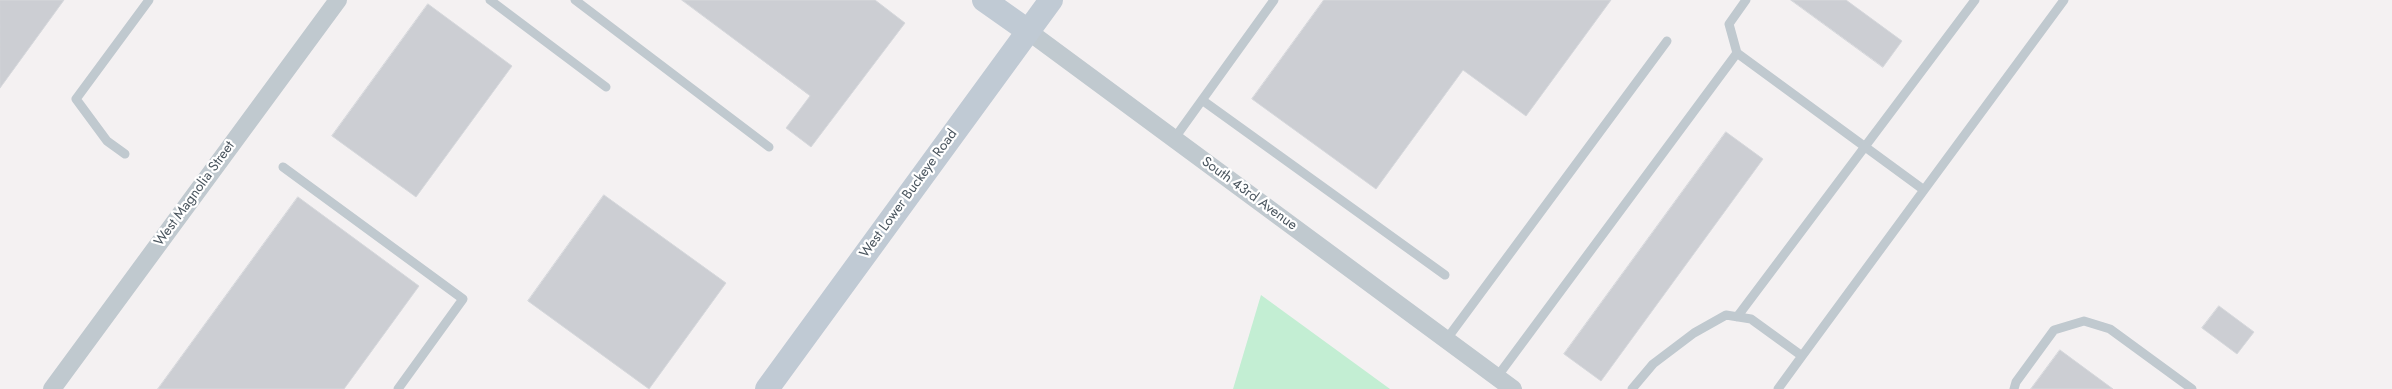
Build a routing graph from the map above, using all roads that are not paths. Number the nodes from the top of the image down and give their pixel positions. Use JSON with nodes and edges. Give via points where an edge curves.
{"nodes":[{"id":1,"x":149,"y":0,"type":"edge"},
{"id":2,"x":338,"y":0,"type":"edge"},
{"id":3,"x":490,"y":0,"type":"edge"},
{"id":4,"x":575,"y":0,"type":"edge"},
{"id":5,"x":984,"y":0,"type":"edge"},
{"id":6,"x":1051,"y":0,"type":"edge"},
{"id":7,"x":1274,"y":0,"type":"edge"},
{"id":8,"x":1746,"y":0,"type":"edge"},
{"id":9,"x":1975,"y":0,"type":"edge"},
{"id":10,"x":2064,"y":0,"type":"edge"},
{"id":11,"x":1028,"y":31,"type":"junction"},
{"id":12,"x":1667,"y":41,"type":"dead end"},
{"id":13,"x":1737,"y":53,"type":"junction"},
{"id":14,"x":606,"y":87,"type":"dead end"},
{"id":15,"x":1202,"y":100,"type":"junction"},
{"id":16,"x":1174,"y":139,"type":"junction"},
{"id":17,"x":1865,"y":146,"type":"junction"},
{"id":18,"x":769,"y":148,"type":"dead end"},
{"id":19,"x":125,"y":154,"type":"dead end"},
{"id":20,"x":283,"y":168,"type":"dead end"},
{"id":21,"x":1924,"y":190,"type":"junction"},
{"id":22,"x":1445,"y":275,"type":"dead end"},
{"id":23,"x":1736,"y":317,"type":"junction"},
{"id":24,"x":1446,"y":340,"type":"junction"},
{"id":25,"x":1802,"y":356,"type":"junction"},
{"id":26,"x":1497,"y":377,"type":"junction"},
{"id":27,"x":52,"y":389,"type":"edge"},
{"id":28,"x":398,"y":389,"type":"edge"},
{"id":29,"x":767,"y":389,"type":"edge"},
{"id":30,"x":1513,"y":389,"type":"edge"},
{"id":31,"x":1632,"y":389,"type":"edge"},
{"id":32,"x":1778,"y":389,"type":"edge"},
{"id":33,"x":2014,"y":389,"type":"edge"},
{"id":34,"x":2192,"y":389,"type":"edge"}],
"edges":[{"from":1,"to":19,"type":"lane","via":[[76,99],[107,141]]},
{"from":2,"to":27,"type":"street","name":"West Magnolia Street"},
{"from":3,"to":14,"type":"lane"},
{"from":4,"to":18,"type":"lane"},
{"from":5,"to":11,"type":"main road","name":"South 43rd Avenue"},
{"from":6,"to":11,"type":"main road","name":"West Lower Buckeye Road"},
{"from":7,"to":15,"type":"lane"},
{"from":8,"to":13,"type":"lane","via":[[1729,24]]},
{"from":9,"to":17,"type":"lane"},
{"from":10,"to":21,"type":"lane"},
{"from":11,"to":16,"type":"street","name":"South 43rd Avenue"},
{"from":11,"to":29,"type":"main road","name":"West Lower Buckeye Road"},
{"from":12,"to":24,"type":"lane"},
{"from":13,"to":17,"type":"lane"},
{"from":13,"to":26,"type":"lane"},
{"from":15,"to":16,"type":"lane"},
{"from":15,"to":22,"type":"lane"},
{"from":16,"to":24,"type":"street","name":"South 43rd Avenue"},
{"from":17,"to":21,"type":"lane"},
{"from":17,"to":23,"type":"lane"},
{"from":20,"to":28,"type":"lane","via":[[463,299]]},
{"from":21,"to":25,"type":"lane"},
{"from":23,"to":25,"type":"lane","via":[[1751,319]]},
{"from":23,"to":31,"type":"lane","via":[[1726,315],[1694,333],[1653,364]]},
{"from":24,"to":26,"type":"street","name":"South 43rd Avenue"},
{"from":25,"to":32,"type":"lane"},
{"from":26,"to":30,"type":"street","name":"South 43rd Avenue"},
{"from":33,"to":34,"type":"lane","via":[[2054,330],[2084,321],[2110,330]]}]}
